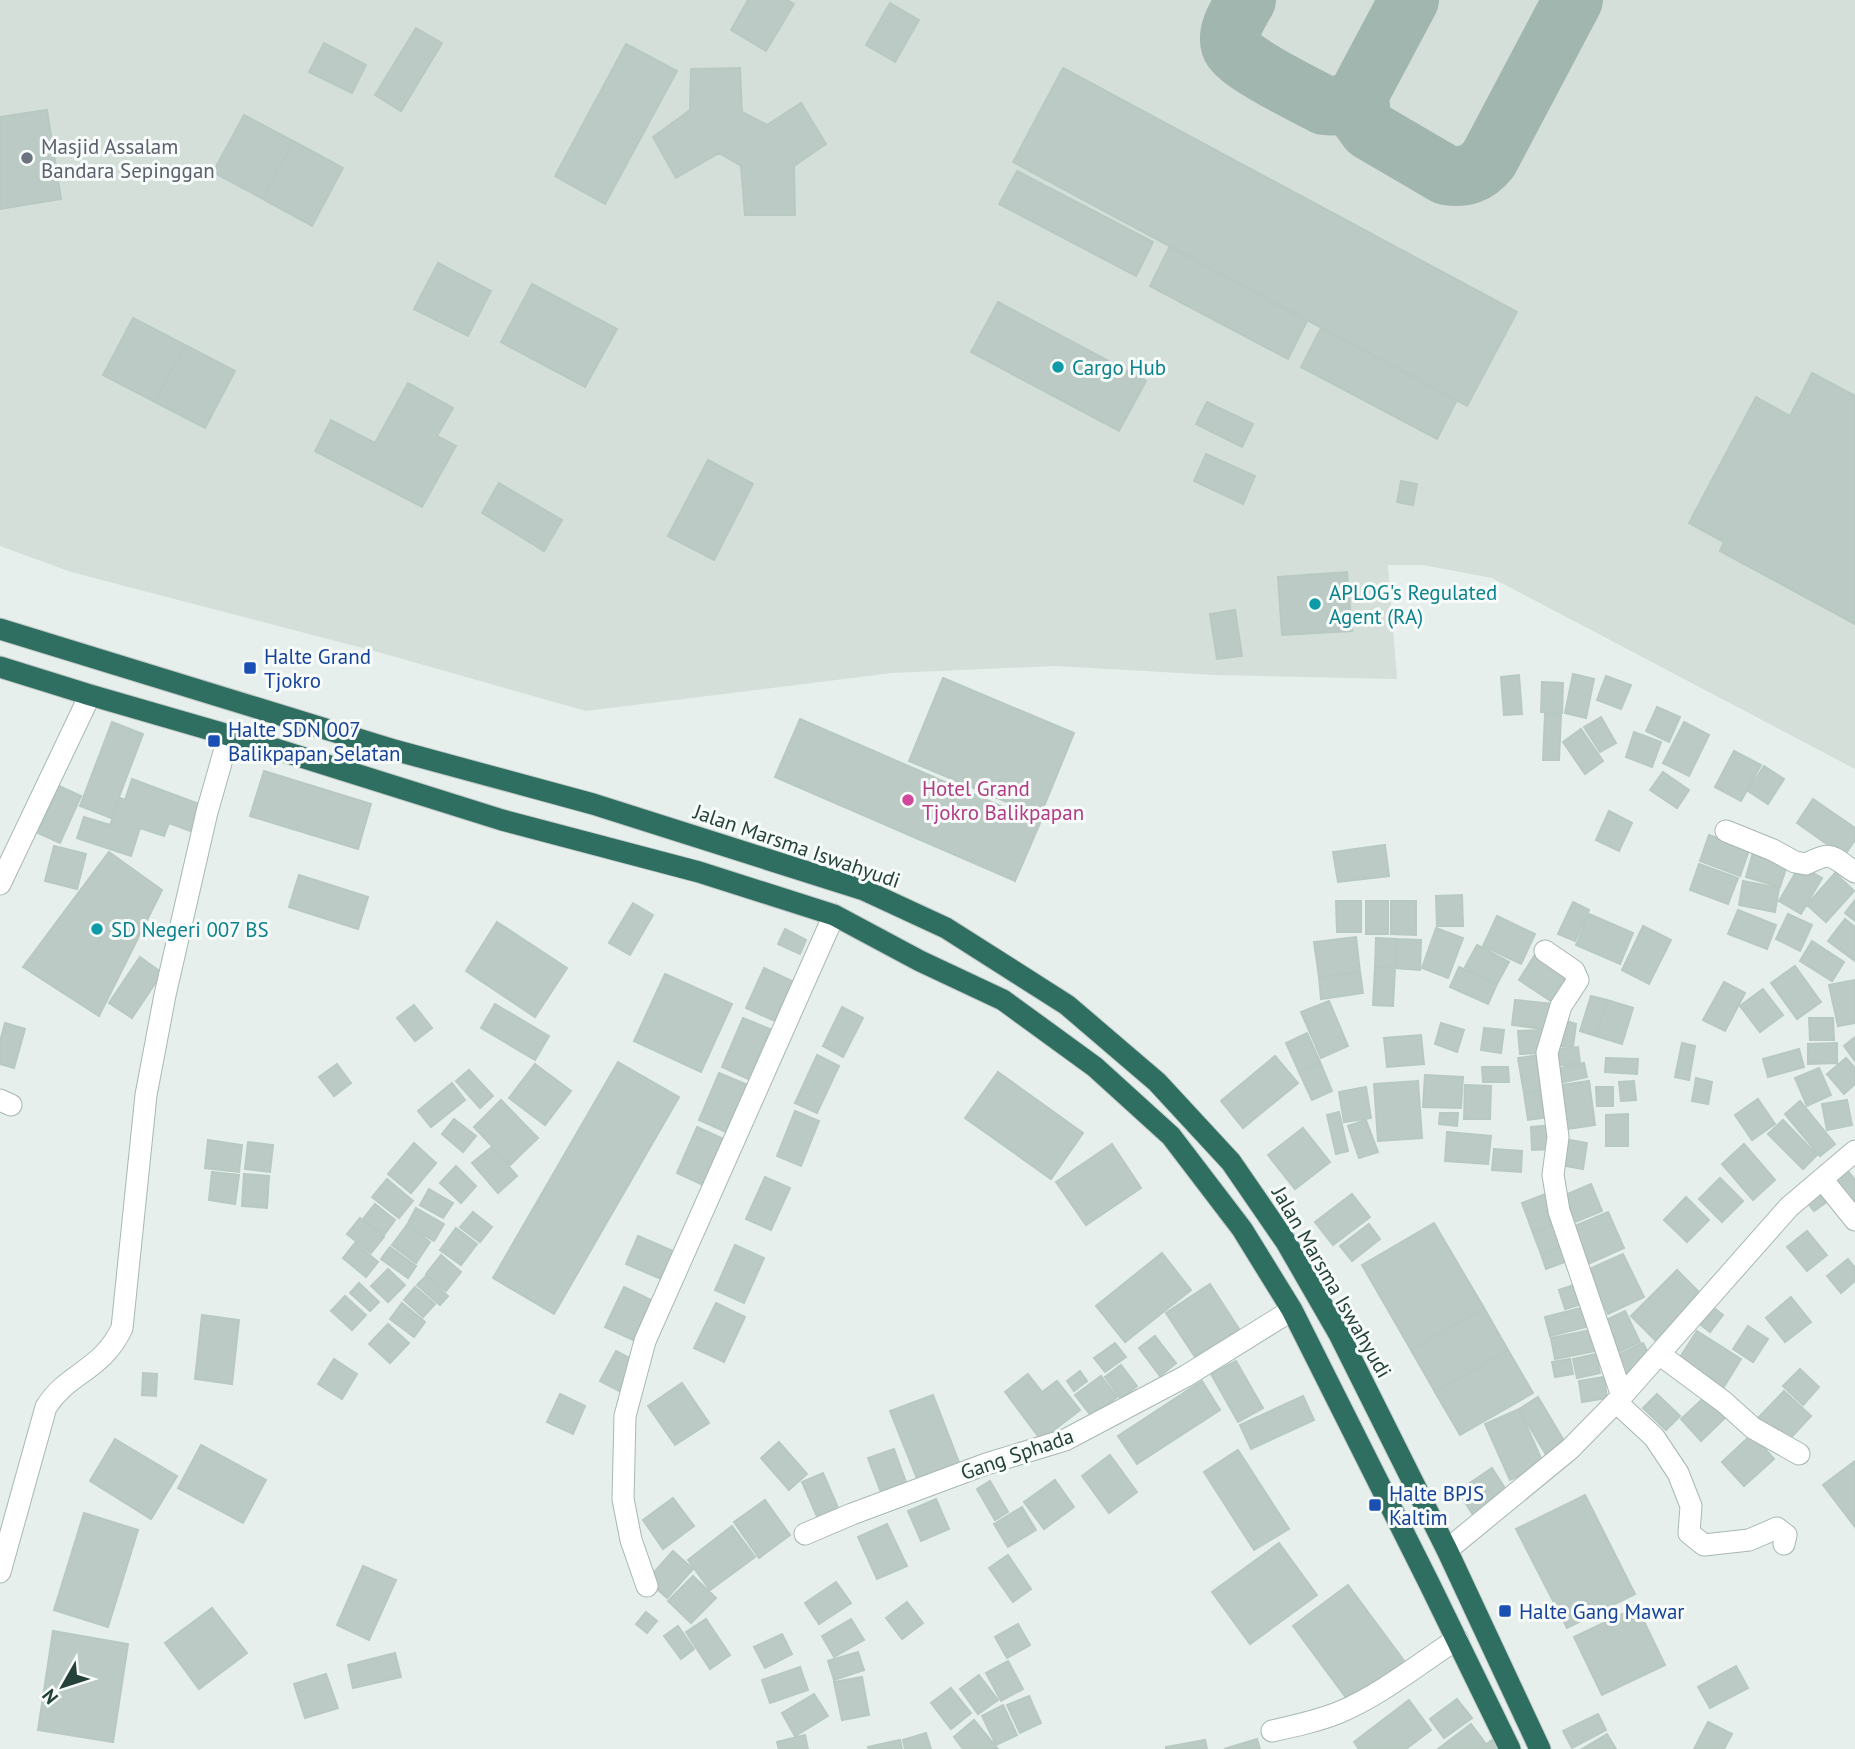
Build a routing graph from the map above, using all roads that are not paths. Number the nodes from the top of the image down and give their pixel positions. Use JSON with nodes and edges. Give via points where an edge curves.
{"nodes":[{"id":1,"x":0,"y":629,"type":"edge"},
{"id":2,"x":0,"y":667,"type":"edge"},
{"id":3,"x":90,"y":695,"type":"junction"},
{"id":4,"x":229,"y":735,"type":"junction"},
{"id":5,"x":1726,"y":831,"type":"dead end"},
{"id":6,"x":1855,"y":872,"type":"edge"},
{"id":7,"x":0,"y":884,"type":"edge"},
{"id":8,"x":835,"y":915,"type":"junction"},
{"id":9,"x":1545,"y":951,"type":"dead end"},
{"id":10,"x":1855,"y":1151,"type":"edge"},
{"id":11,"x":1822,"y":1179,"type":"junction"},
{"id":12,"x":1855,"y":1220,"type":"edge"},
{"id":13,"x":1292,"y":1310,"type":"junction"},
{"id":14,"x":1659,"y":1354,"type":"junction"},
{"id":15,"x":1619,"y":1399,"type":"junction"},
{"id":16,"x":1799,"y":1454,"type":"dead end"},
{"id":17,"x":805,"y":1534,"type":"dead end"},
{"id":18,"x":1784,"y":1544,"type":"dead end"},
{"id":19,"x":1447,"y":1550,"type":"junction"},
{"id":20,"x":0,"y":1572,"type":"edge"},
{"id":21,"x":647,"y":1586,"type":"dead end"},
{"id":22,"x":1457,"y":1639,"type":"junction"},
{"id":23,"x":1272,"y":1731,"type":"dead end"},
{"id":24,"x":1510,"y":1749,"type":"edge"},
{"id":25,"x":1539,"y":1749,"type":"edge"}],
"edges":[{"from":1,"to":19,"type":"highway","name":"Jalan Marsma Iswahyudi","via":[[394,750],[593,804],[864,890],[978,948],[1067,1005],[1157,1082],[1231,1162],[1286,1242],[1339,1334]]},
{"from":2,"to":3,"type":"highway"},
{"from":3,"to":4,"type":"highway"},
{"from":3,"to":7,"type":"street"},
{"from":4,"to":8,"type":"highway"},
{"from":4,"to":20,"type":"street","via":[[207,812],[146,1095],[122,1328],[104,1356],[62,1388],[46,1407]]},
{"from":5,"to":6,"type":"street","via":[[1795,862],[1806,864],[1817,856],[1829,856]]},
{"from":8,"to":13,"type":"highway","via":[[1003,1000],[1095,1067],[1171,1136],[1242,1229]]},
{"from":8,"to":21,"type":"street","via":[[645,1341],[623,1431],[623,1499]]},
{"from":9,"to":15,"type":"street","via":[[1574,971],[1578,981],[1561,1006],[1547,1053],[1558,1137],[1553,1175],[1559,1212]]},
{"from":10,"to":11,"type":"street"},
{"from":11,"to":12,"type":"street"},
{"from":11,"to":14,"type":"street","via":[[1789,1207]]},
{"from":13,"to":17,"type":"street","name":"Gang Sphada","via":[[1186,1376],[1065,1440],[986,1464]]},
{"from":13,"to":22,"type":"highway"},
{"from":14,"to":15,"type":"street"},
{"from":14,"to":16,"type":"street","via":[[1753,1428]]},
{"from":15,"to":18,"type":"street","via":[[1654,1437],[1678,1473],[1691,1506],[1689,1533],[1704,1545],[1749,1540],[1777,1528],[1786,1535]]},
{"from":15,"to":19,"type":"street","via":[[1570,1449]]},
{"from":19,"to":25,"type":"highway","name":"Jalan Marsma Iswahyudi"},
{"from":22,"to":23,"type":"street","via":[[1343,1711]]},
{"from":22,"to":24,"type":"highway"}]}
